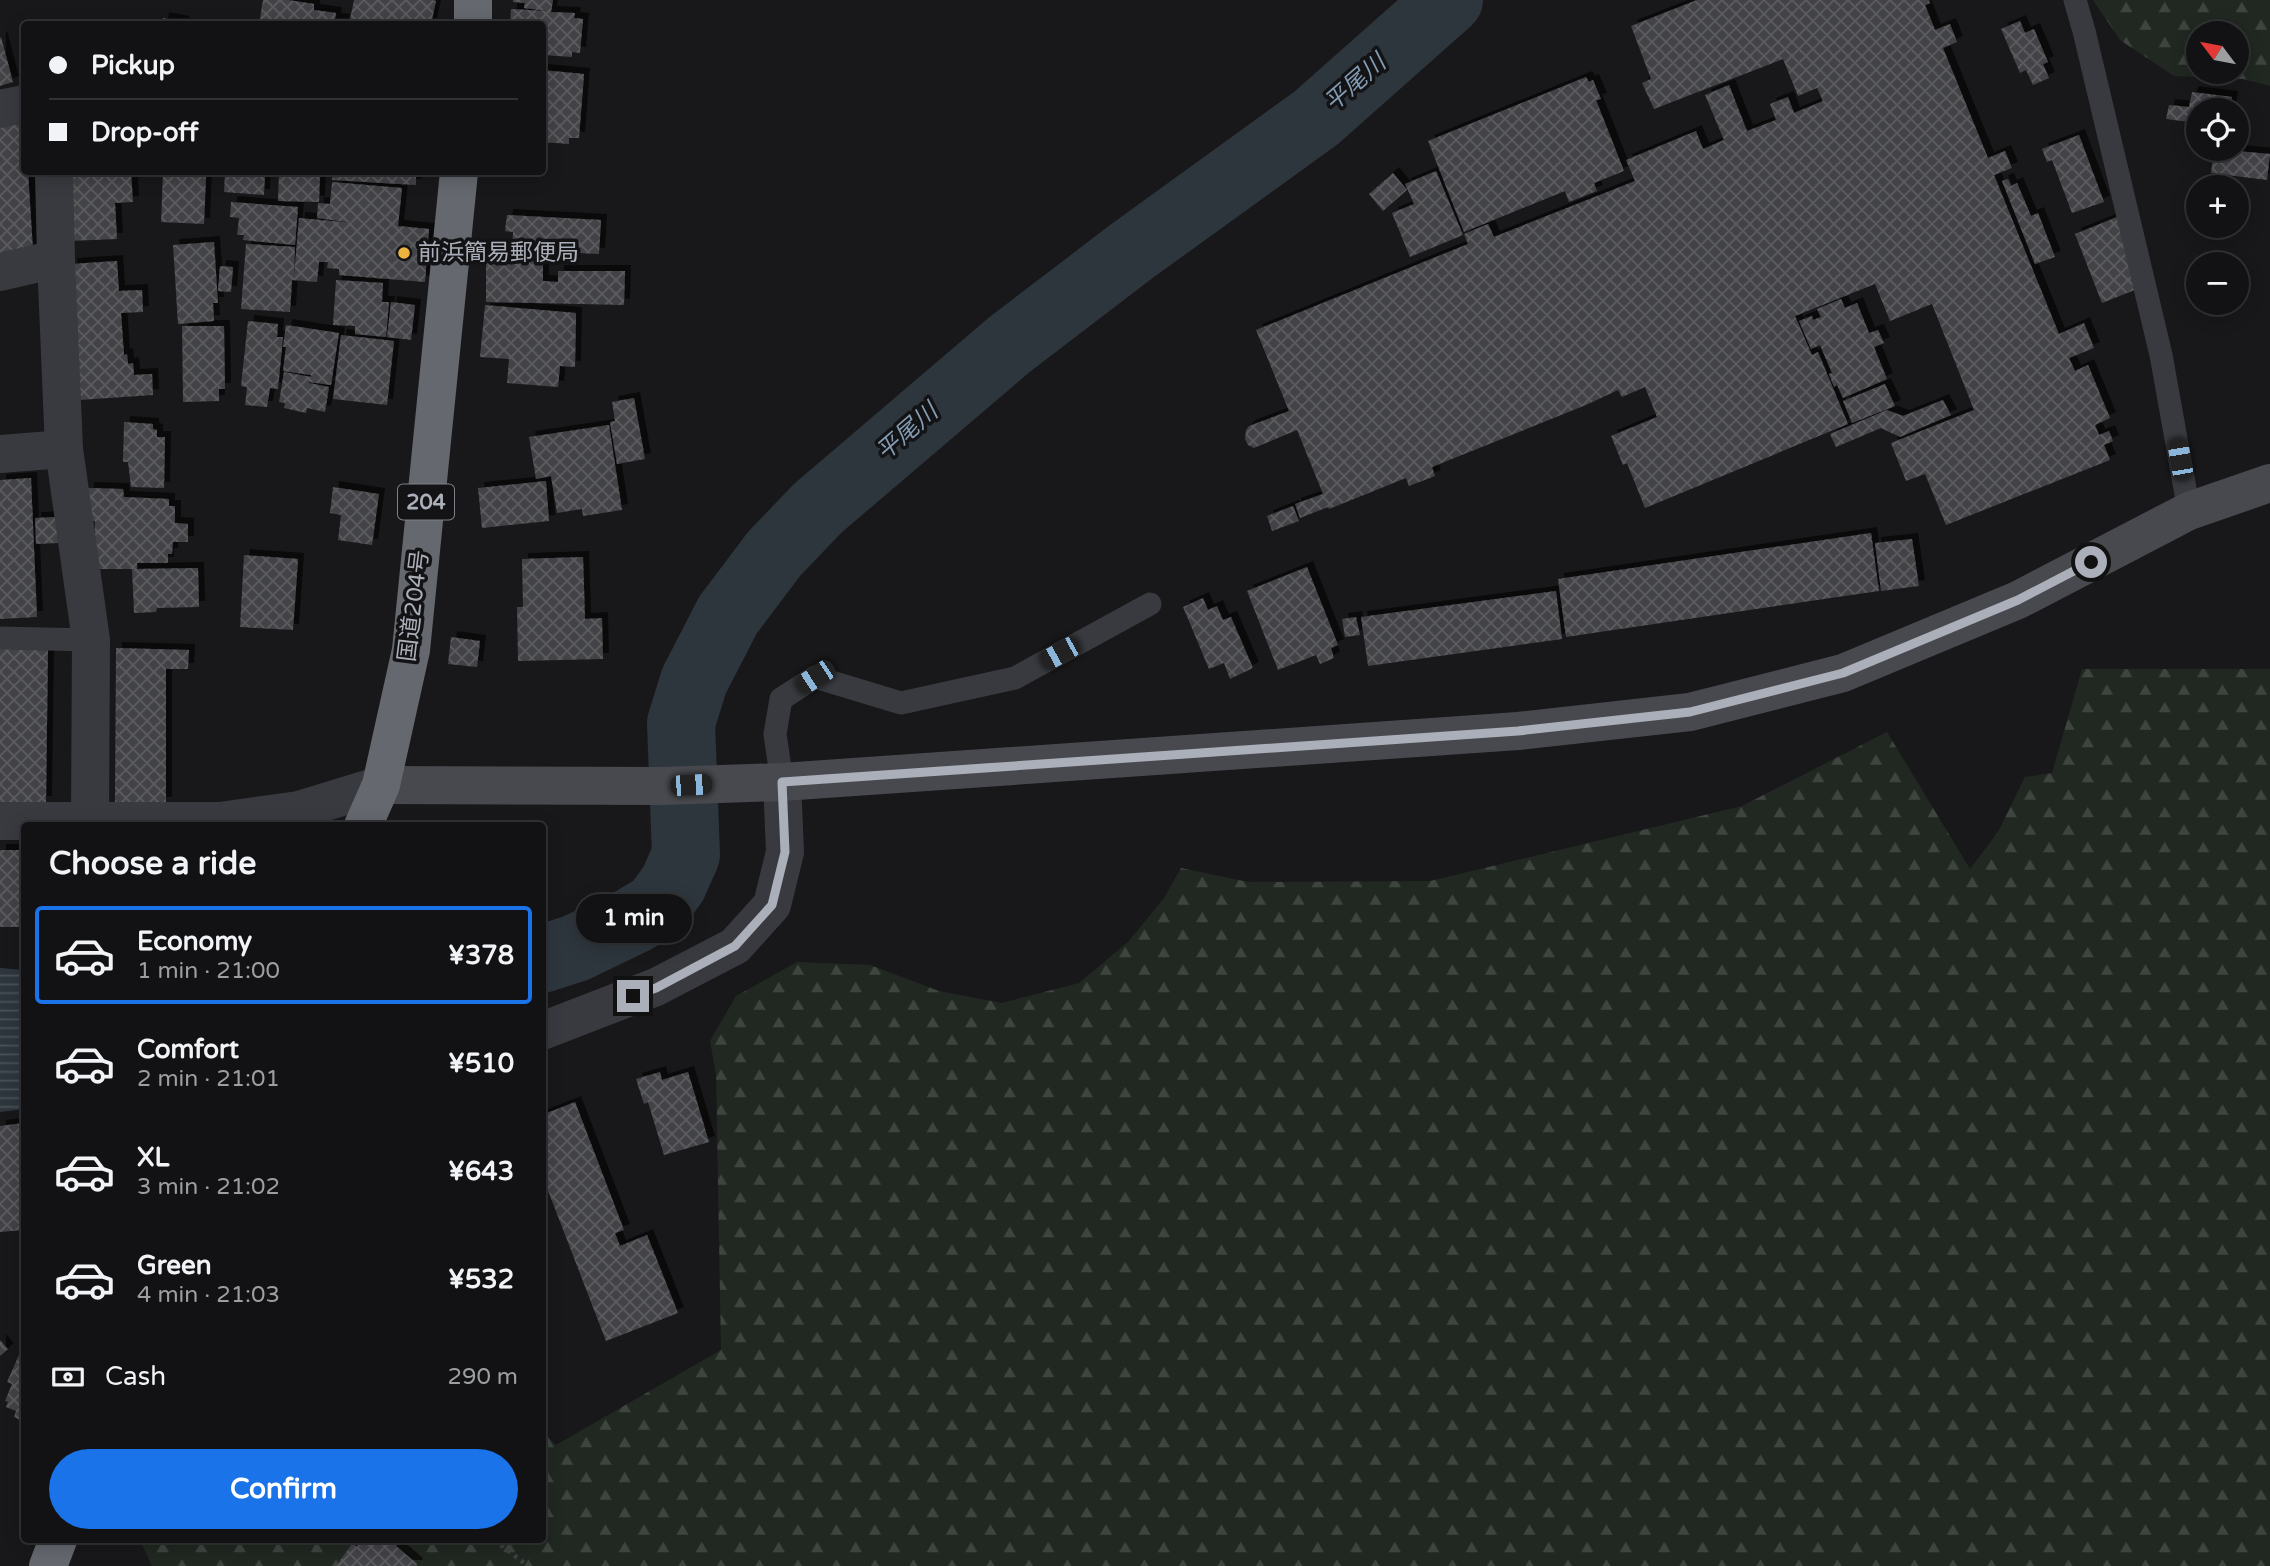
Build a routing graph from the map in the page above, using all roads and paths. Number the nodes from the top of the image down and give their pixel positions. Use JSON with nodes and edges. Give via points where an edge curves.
{"nodes":[{"id":1,"x":473,"y":0,"type":"edge"},
{"id":2,"x":2075,"y":0,"type":"edge"},
{"id":3,"x":473,"y":21,"type":"edge"},
{"id":4,"x":21,"y":104,"type":"edge"},
{"id":5,"x":0,"y":108,"type":"edge"},
{"id":6,"x":54,"y":175,"type":"edge"},
{"id":7,"x":459,"y":175,"type":"edge"},
{"id":8,"x":56,"y":259,"type":"junction"},
{"id":9,"x":0,"y":272,"type":"edge"},
{"id":10,"x":64,"y":449,"type":"junction"},
{"id":11,"x":0,"y":454,"type":"edge"},
{"id":12,"x":2270,"y":483,"type":"edge"},
{"id":13,"x":2189,"y":511,"type":"junction"},
{"id":14,"x":1150,"y":604,"type":"dead end"},
{"id":15,"x":0,"y":638,"type":"edge"},
{"id":16,"x":92,"y":640,"type":"junction"},
{"id":17,"x":764,"y":782,"type":"junction"},
{"id":18,"x":381,"y":785,"type":"junction"},
{"id":19,"x":90,"y":820,"type":"junction"},
{"id":20,"x":0,"y":821,"type":"edge"},
{"id":21,"x":365,"y":822,"type":"edge"},
{"id":22,"x":546,"y":1029,"type":"edge"},
{"id":23,"x":57,"y":1543,"type":"edge"},
{"id":24,"x":498,"y":1543,"type":"edge"},
{"id":25,"x":48,"y":1566,"type":"edge"},
{"id":26,"x":528,"y":1566,"type":"edge"}],
"edges":[{"from":1,"to":3,"type":"highway"},
{"from":2,"to":13,"type":"lane","via":[[2161,355]]},
{"from":4,"to":5,"type":"street"},
{"from":6,"to":8,"type":"street"},
{"from":7,"to":18,"type":"highway","name":"国道204号","number":"204","via":[[411,650]]},
{"from":8,"to":9,"type":"street"},
{"from":8,"to":10,"type":"street"},
{"from":10,"to":11,"type":"street"},
{"from":10,"to":16,"type":"street"},
{"from":12,"to":13,"type":"street"},
{"from":13,"to":17,"type":"street","via":[[2018,600],[1843,673],[1690,712],[1518,731]]},
{"from":14,"to":17,"type":"lane","via":[[1015,678],[939,695],[901,703],[815,677],[781,699]]},
{"from":15,"to":16,"type":"lane"},
{"from":16,"to":19,"type":"street"},
{"from":17,"to":18,"type":"street"},
{"from":17,"to":22,"type":"street","via":[[785,852],[772,905],[735,946],[656,988]]},
{"from":18,"to":19,"type":"street","via":[[299,810],[220,821]]},
{"from":18,"to":21,"type":"highway","name":"国道204号","number":"204"},
{"from":19,"to":20,"type":"street"},
{"from":23,"to":25,"type":"highway"},
{"from":24,"to":26,"type":"path"}]}
